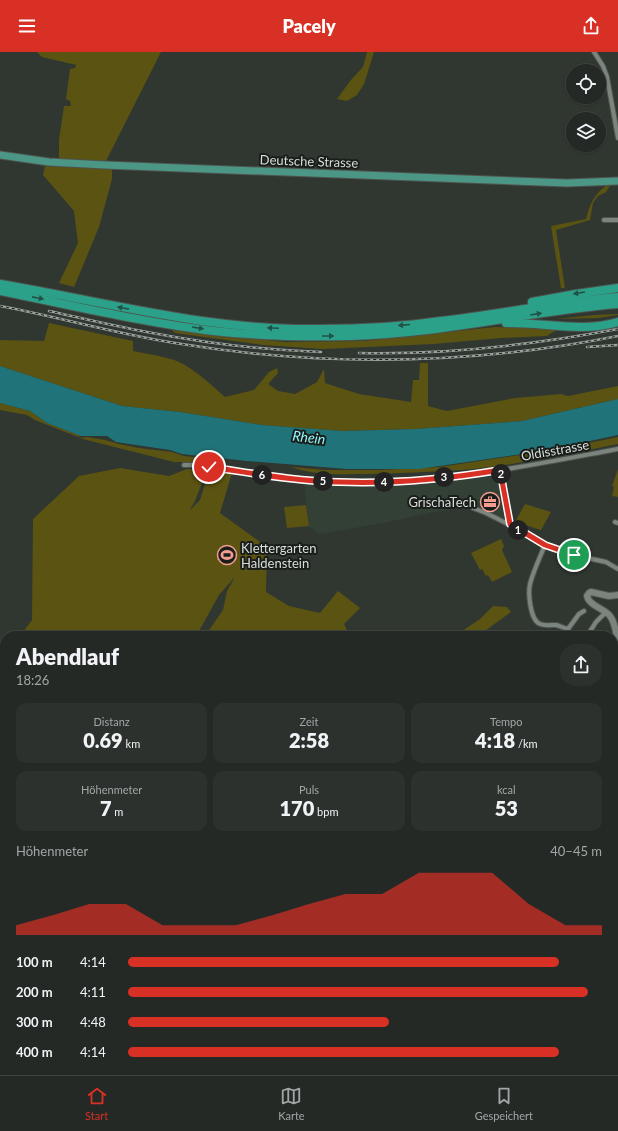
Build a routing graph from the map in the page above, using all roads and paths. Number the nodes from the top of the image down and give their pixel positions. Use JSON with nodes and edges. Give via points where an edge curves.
{"nodes":[{"id":1,"x":594,"y":52,"type":"edge"},
{"id":2,"x":618,"y":138,"type":"edge"},
{"id":3,"x":0,"y":155,"type":"edge"},
{"id":4,"x":618,"y":181,"type":"edge"},
{"id":5,"x":604,"y":220,"type":"dead end"},
{"id":6,"x":618,"y":220,"type":"edge"},
{"id":7,"x":0,"y":284,"type":"edge"},
{"id":8,"x":618,"y":288,"type":"edge"},
{"id":9,"x":0,"y":291,"type":"edge"},
{"id":10,"x":618,"y":297,"type":"edge"},
{"id":11,"x":618,"y":304,"type":"edge"},
{"id":12,"x":442,"y":321,"type":"junction"},
{"id":13,"x":618,"y":322,"type":"edge"},
{"id":14,"x":456,"y":327,"type":"junction"},
{"id":15,"x":618,"y":449,"type":"edge"},
{"id":16,"x":184,"y":465,"type":"dead end"},
{"id":17,"x":500,"y":470,"type":"junction"},
{"id":18,"x":473,"y":508,"type":"dead end"},
{"id":19,"x":510,"y":524,"type":"junction"},
{"id":20,"x":545,"y":545,"type":"junction"},
{"id":21,"x":618,"y":569,"type":"edge"},
{"id":22,"x":618,"y":595,"type":"edge"},
{"id":23,"x":584,"y":611,"type":"dead end"},
{"id":24,"x":606,"y":612,"type":"junction"},
{"id":25,"x":568,"y":629,"type":"joint"},
{"id":26,"x":590,"y":631,"type":"edge"},
{"id":27,"x":615,"y":631,"type":"edge"}],
"edges":[{"from":1,"to":2,"type":"street","via":[[607,78]]},
{"from":3,"to":4,"type":"main road","name":"Deutsche Strasse","via":[[49,162],[105,165],[567,183]]},
{"from":5,"to":6,"type":"street"},
{"from":12,"to":7,"type":"highway","one_way":true,"via":[[354,328],[254,327],[161,315]]},
{"from":8,"to":12,"type":"highway","one_way":true},
{"from":9,"to":14,"type":"highway","one_way":true,"via":[[213,331],[293,337],[352,336]]},
{"from":10,"to":12,"type":"highway"},
{"from":14,"to":11,"type":"highway","one_way":true},
{"from":13,"to":14,"type":"highway","via":[[583,328],[524,323]]},
{"from":15,"to":17,"type":"street","name":"Oldisstrasse"},
{"from":16,"to":17,"type":"street","name":"Oldisstrasse","via":[[200,465],[298,480],[340,482],[383,482],[464,476]]},
{"from":17,"to":19,"type":"street"},
{"from":18,"to":19,"type":"street"},
{"from":19,"to":20,"type":"street"},
{"from":20,"to":21,"type":"street","via":[[606,562]]},
{"from":20,"to":25,"type":"street","via":[[530,583],[533,616],[540,624]]},
{"from":22,"to":24,"type":"street","via":[[591,592],[588,594],[589,601]]},
{"from":23,"to":25,"type":"street"},
{"from":24,"to":26,"type":"street"},
{"from":24,"to":27,"type":"street","via":[[612,618]]}]}
